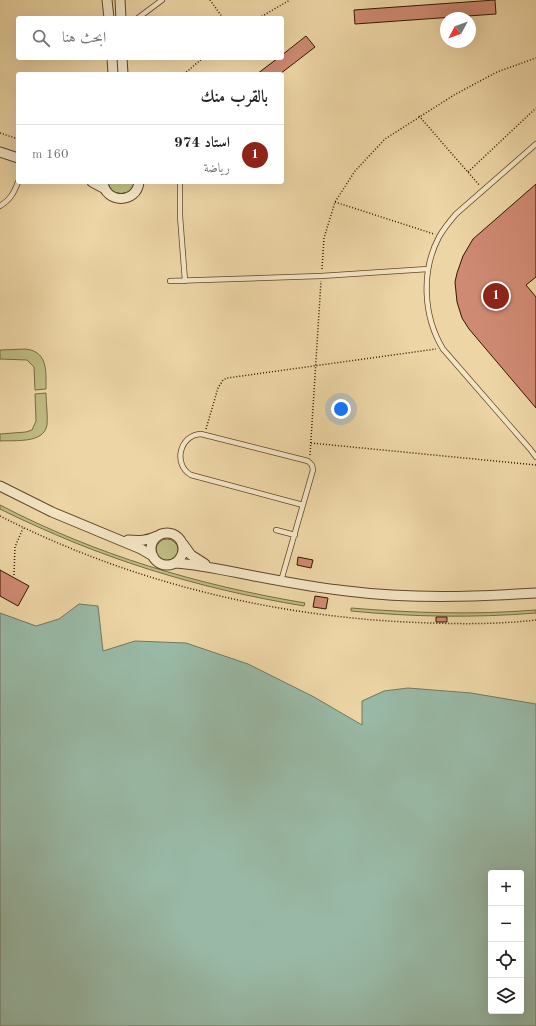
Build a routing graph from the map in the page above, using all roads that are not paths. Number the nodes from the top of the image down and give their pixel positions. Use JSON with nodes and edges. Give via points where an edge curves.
{"nodes":[{"id":1,"x":107,"y":0,"type":"edge"},
{"id":2,"x":120,"y":0,"type":"edge"},
{"id":3,"x":162,"y":0,"type":"edge"},
{"id":4,"x":108,"y":16,"type":"edge"},
{"id":5,"x":121,"y":16,"type":"edge"},
{"id":6,"x":141,"y":16,"type":"edge"},
{"id":7,"x":112,"y":60,"type":"edge"},
{"id":8,"x":122,"y":60,"type":"edge"},
{"id":9,"x":113,"y":72,"type":"edge"},
{"id":10,"x":123,"y":72,"type":"edge"},
{"id":11,"x":536,"y":144,"type":"edge"},
{"id":12,"x":0,"y":152,"type":"edge"},
{"id":13,"x":16,"y":157,"type":"edge"},
{"id":14,"x":17,"y":184,"type":"edge"},
{"id":15,"x":138,"y":184,"type":"edge"},
{"id":16,"x":180,"y":184,"type":"edge"},
{"id":17,"x":104,"y":186,"type":"edge"},
{"id":18,"x":0,"y":206,"type":"edge"},
{"id":19,"x":428,"y":269,"type":"junction"},
{"id":20,"x":170,"y":281,"type":"dead end"},
{"id":21,"x":185,"y":281,"type":"junction"},
{"id":22,"x":536,"y":458,"type":"edge"},
{"id":23,"x":0,"y":486,"type":"edge"},
{"id":24,"x":303,"y":505,"type":"junction"},
{"id":25,"x":276,"y":530,"type":"dead end"},
{"id":26,"x":295,"y":535,"type":"junction"},
{"id":27,"x":157,"y":536,"type":"junction"},
{"id":28,"x":120,"y":540,"type":"junction"},
{"id":29,"x":183,"y":544,"type":"junction"},
{"id":30,"x":153,"y":556,"type":"junction"},
{"id":31,"x":176,"y":563,"type":"junction"},
{"id":32,"x":210,"y":567,"type":"junction"},
{"id":33,"x":281,"y":581,"type":"junction"},
{"id":34,"x":536,"y":593,"type":"edge"}],
"edges":[{"from":1,"to":4,"type":"street"},
{"from":2,"to":5,"type":"street"},
{"from":3,"to":6,"type":"lane"},
{"from":7,"to":9,"type":"street"},
{"from":8,"to":10,"type":"street"},
{"from":11,"to":19,"type":"lane","via":[[456,214],[439,237]]},
{"from":12,"to":13,"type":"street"},
{"from":14,"to":18,"type":"lane","via":[[10,199]]},
{"from":15,"to":17,"type":"street","via":[[133,195],[123,199],[112,197]]},
{"from":16,"to":21,"type":"lane"},
{"from":19,"to":21,"type":"lane"},
{"from":19,"to":22,"type":"lane","via":[[430,318],[436,337],[443,349]]},
{"from":20,"to":21,"type":"lane"},
{"from":23,"to":28,"type":"street","via":[[52,512]]},
{"from":24,"to":24,"type":"lane","via":[[313,470],[308,461],[201,434],[188,439],[183,446],[180,461],[187,473],[195,477]]},
{"from":24,"to":26,"type":"lane"},
{"from":25,"to":26,"type":"lane"},
{"from":26,"to":33,"type":"lane"},
{"from":27,"to":28,"type":"street","via":[[149,540]]},
{"from":27,"to":29,"type":"street","via":[[172,533]]},
{"from":27,"to":30,"type":"street","via":[[151,545]]},
{"from":28,"to":30,"type":"street"},
{"from":29,"to":31,"type":"street","via":[[182,555]]},
{"from":29,"to":32,"type":"street","via":[[191,555]]},
{"from":30,"to":31,"type":"street","via":[[160,564]]},
{"from":31,"to":32,"type":"street"},
{"from":32,"to":33,"type":"street"},
{"from":33,"to":34,"type":"street","via":[[401,596]]}]}
